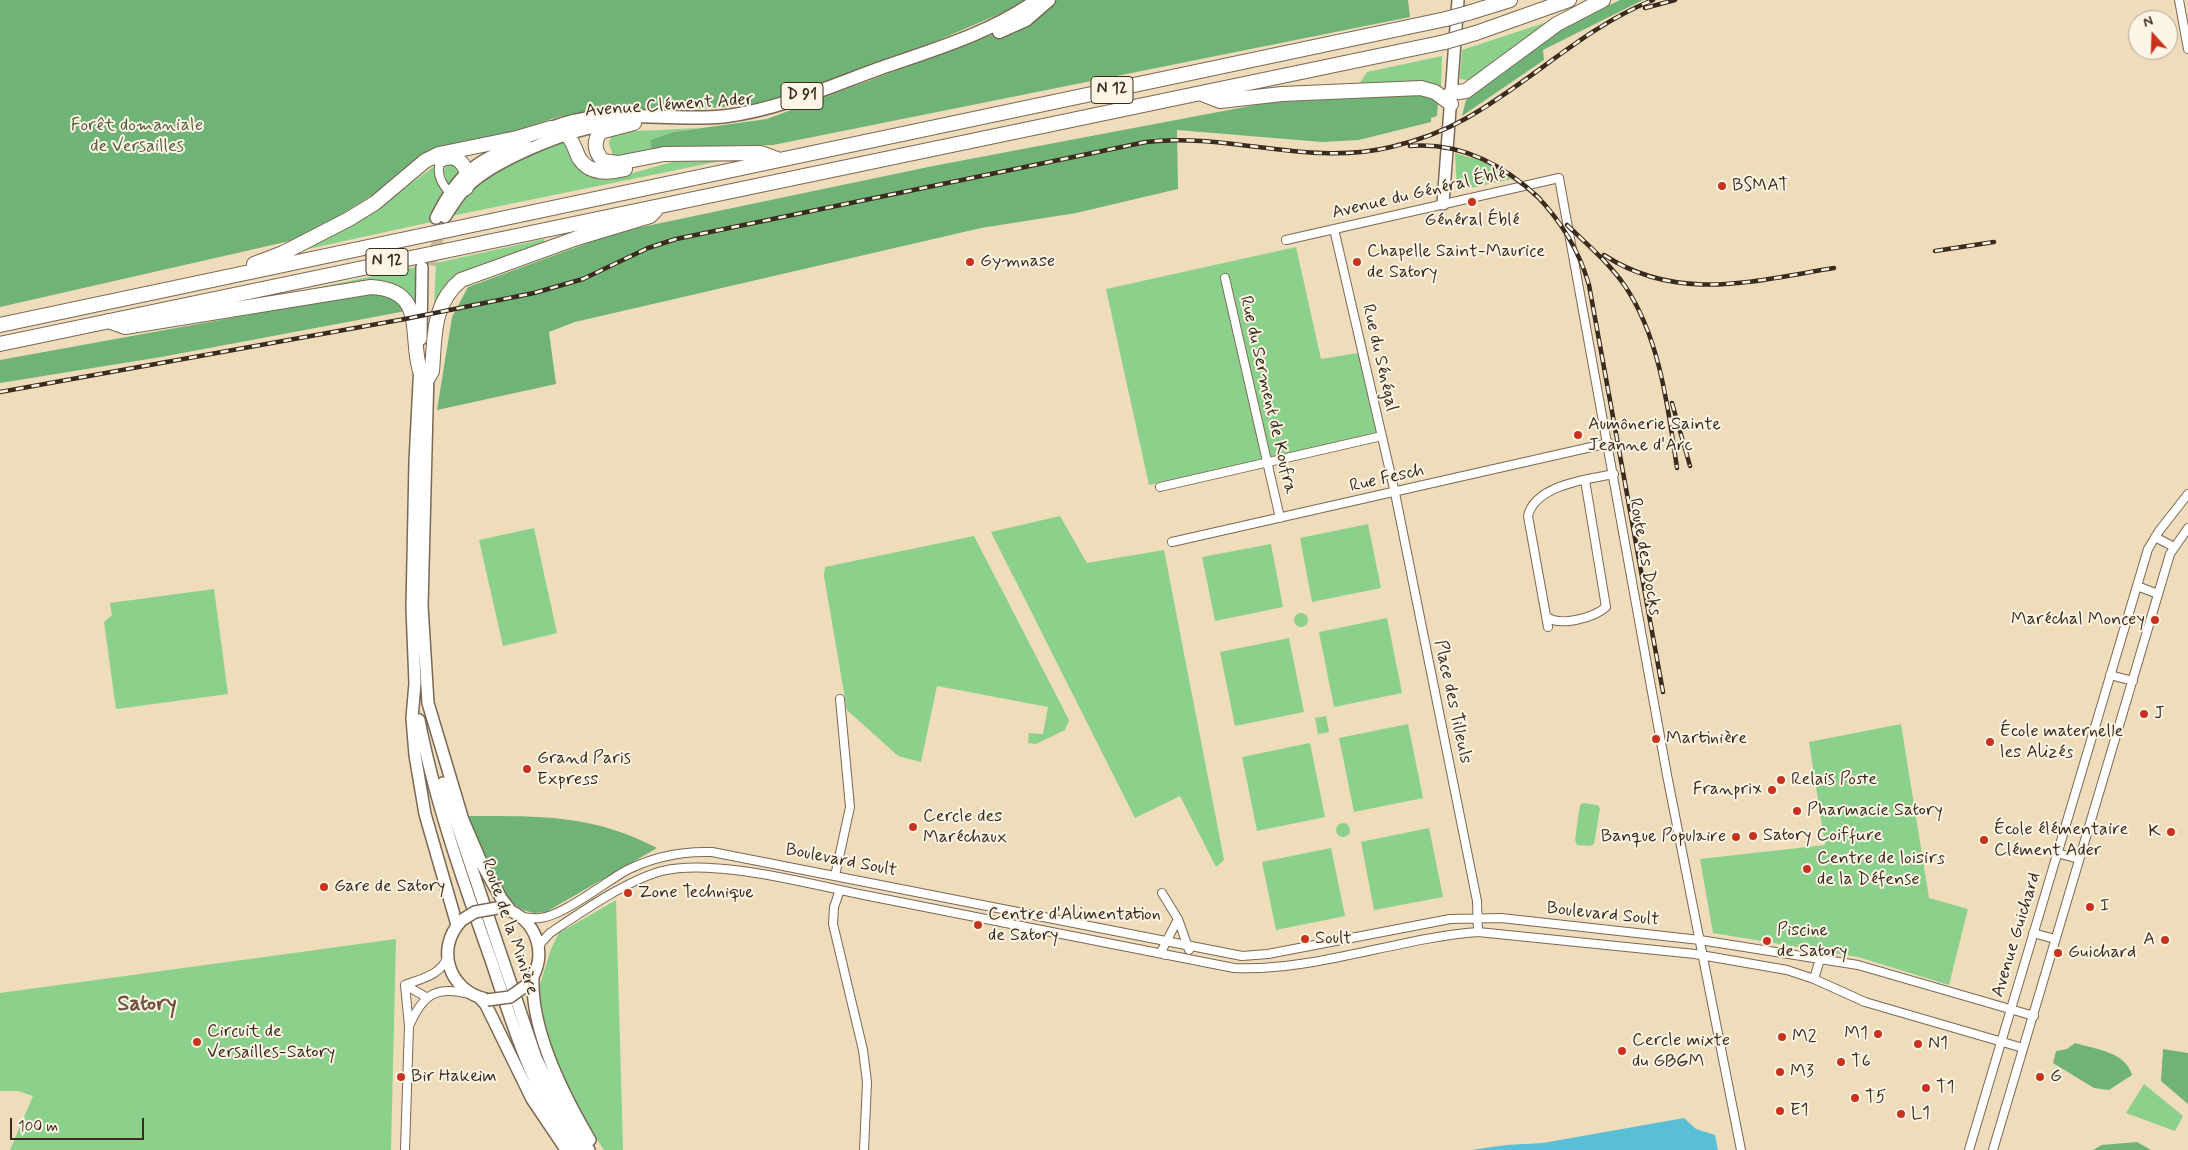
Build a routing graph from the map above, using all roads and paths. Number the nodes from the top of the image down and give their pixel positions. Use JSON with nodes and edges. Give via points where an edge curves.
{"nodes":[{"id":1,"x":1037,"y":0,"type":"edge"},
{"id":2,"x":1049,"y":0,"type":"edge"},
{"id":3,"x":1458,"y":0,"type":"edge"},
{"id":4,"x":1510,"y":0,"type":"edge"},
{"id":5,"x":1568,"y":0,"type":"edge"},
{"id":6,"x":1603,"y":0,"type":"edge"},
{"id":7,"x":2179,"y":0,"type":"edge"},
{"id":8,"x":2188,"y":49,"type":"edge"},
{"id":9,"x":1202,"y":94,"type":"junction"},
{"id":10,"x":1451,"y":98,"type":"junction"},
{"id":11,"x":634,"y":124,"type":"junction"},
{"id":12,"x":550,"y":128,"type":"junction"},
{"id":13,"x":566,"y":134,"type":"junction"},
{"id":14,"x":681,"y":155,"type":"junction"},
{"id":15,"x":442,"y":159,"type":"junction"},
{"id":16,"x":777,"y":159,"type":"junction"},
{"id":17,"x":467,"y":171,"type":"junction"},
{"id":18,"x":410,"y":176,"type":"junction"},
{"id":19,"x":1559,"y":178,"type":"joint"},
{"id":20,"x":466,"y":188,"type":"junction"},
{"id":21,"x":449,"y":192,"type":"junction"},
{"id":22,"x":666,"y":203,"type":"junction"},
{"id":23,"x":1443,"y":204,"type":"junction"},
{"id":24,"x":1334,"y":229,"type":"junction"},
{"id":25,"x":1286,"y":240,"type":"dead end"},
{"id":26,"x":426,"y":266,"type":"tunnel mouth"},
{"id":27,"x":241,"y":274,"type":"junction"},
{"id":28,"x":1225,"y":278,"type":"dead end"},
{"id":29,"x":107,"y":321,"type":"junction"},
{"id":30,"x":0,"y":326,"type":"edge"},
{"id":31,"x":0,"y":344,"type":"edge"},
{"id":32,"x":424,"y":374,"type":"junction"},
{"id":33,"x":1382,"y":436,"type":"junction"},
{"id":34,"x":1609,"y":443,"type":"junction"},
{"id":35,"x":1268,"y":462,"type":"junction"},
{"id":36,"x":1614,"y":474,"type":"junction"},
{"id":37,"x":1584,"y":480,"type":"junction"},
{"id":38,"x":1160,"y":487,"type":"dead end"},
{"id":39,"x":1395,"y":493,"type":"junction"},
{"id":40,"x":2188,"y":494,"type":"edge"},
{"id":41,"x":1280,"y":518,"type":"junction"},
{"id":42,"x":2188,"y":528,"type":"edge"},
{"id":43,"x":2155,"y":537,"type":"junction"},
{"id":44,"x":1172,"y":542,"type":"dead end"},
{"id":45,"x":2174,"y":547,"type":"junction"},
{"id":46,"x":2137,"y":586,"type":"junction"},
{"id":47,"x":2158,"y":594,"type":"junction"},
{"id":48,"x":1546,"y":616,"type":"junction"},
{"id":49,"x":1548,"y":627,"type":"dead end"},
{"id":50,"x":2110,"y":675,"type":"junction"},
{"id":51,"x":2133,"y":681,"type":"junction"},
{"id":52,"x":840,"y":699,"type":"dead end"},
{"id":53,"x":414,"y":700,"type":"junction"},
{"id":54,"x":428,"y":703,"type":"junction"},
{"id":55,"x":2057,"y":853,"type":"junction"},
{"id":56,"x":2079,"y":859,"type":"junction"},
{"id":57,"x":835,"y":876,"type":"junction"},
{"id":58,"x":840,"y":890,"type":"junction"},
{"id":59,"x":1162,"y":893,"type":"dead end"},
{"id":60,"x":516,"y":914,"type":"junction"},
{"id":61,"x":1478,"y":917,"type":"junction"},
{"id":62,"x":1178,"y":919,"type":"junction"},
{"id":63,"x":460,"y":923,"type":"junction"},
{"id":64,"x":1394,"y":929,"type":"junction"},
{"id":65,"x":1478,"y":932,"type":"junction"},
{"id":66,"x":2033,"y":933,"type":"junction"},
{"id":67,"x":2055,"y":939,"type":"junction"},
{"id":68,"x":1700,"y":940,"type":"junction"},
{"id":69,"x":1165,"y":942,"type":"junction"},
{"id":70,"x":1397,"y":944,"type":"junction"},
{"id":71,"x":539,"y":945,"type":"junction"},
{"id":72,"x":1189,"y":947,"type":"junction"},
{"id":73,"x":1165,"y":955,"type":"junction"},
{"id":74,"x":1703,"y":955,"type":"junction"},
{"id":75,"x":447,"y":957,"type":"junction"},
{"id":76,"x":1188,"y":959,"type":"junction"},
{"id":77,"x":1820,"y":959,"type":"junction"},
{"id":78,"x":1814,"y":978,"type":"junction"},
{"id":79,"x":530,"y":981,"type":"junction"},
{"id":80,"x":405,"y":985,"type":"junction"},
{"id":81,"x":426,"y":997,"type":"junction"},
{"id":82,"x":479,"y":997,"type":"junction"},
{"id":83,"x":2010,"y":1010,"type":"junction"},
{"id":84,"x":2034,"y":1016,"type":"junction"},
{"id":85,"x":409,"y":1026,"type":"junction"},
{"id":86,"x":2002,"y":1041,"type":"junction"},
{"id":87,"x":2023,"y":1048,"type":"junction"},
{"id":88,"x":405,"y":1150,"type":"edge"},
{"id":89,"x":567,"y":1150,"type":"edge"},
{"id":90,"x":577,"y":1150,"type":"edge"},
{"id":91,"x":589,"y":1150,"type":"edge"},
{"id":92,"x":596,"y":1150,"type":"edge"},
{"id":93,"x":864,"y":1150,"type":"edge"},
{"id":94,"x":1741,"y":1150,"type":"edge"},
{"id":95,"x":1970,"y":1150,"type":"edge"},
{"id":96,"x":1993,"y":1150,"type":"edge"}],
"edges":[{"from":1,"to":12,"type":"main road","name":"Avenue Clément Ader","number":"D 91","via":[[984,31],[759,110],[725,116],[604,116],[571,120]]},
{"from":2,"to":11,"type":"main road","name":"Avenue Clément Ader","number":"D 91","via":[[1026,20],[992,36],[760,118],[729,122]]},
{"from":3,"to":10,"type":"main road"},
{"from":4,"to":16,"type":"highway","number":"N 12","bridge":true,"via":[[1446,19],[1306,50]]},
{"from":5,"to":9,"type":"highway","number":"N 12","bridge":true,"via":[[1445,42]]},
{"from":6,"to":10,"type":"highway","via":[[1557,24],[1466,91]]},
{"from":7,"to":8,"type":"street"},
{"from":9,"to":10,"type":"highway","via":[[1220,101],[1282,94],[1421,88]]},
{"from":9,"to":22,"type":"highway","number":"N 12"},
{"from":10,"to":23,"type":"main road"},
{"from":11,"to":13,"type":"main road","name":"Avenue Clément Ader","number":"D 91","via":[[587,127]]},
{"from":11,"to":14,"type":"highway","via":[[600,132],[595,147],[603,161],[610,164],[664,154]]},
{"from":12,"to":13,"type":"main road"},
{"from":12,"to":17,"type":"main road","name":"Avenue Clément Ader","number":"D 91","via":[[496,153]]},
{"from":12,"to":18,"type":"highway","via":[[439,154],[425,161]]},
{"from":13,"to":14,"type":"highway","via":[[587,167],[597,172],[608,173]]},
{"from":13,"to":20,"type":"main road","name":"Avenue Clément Ader","number":"D 91","via":[[501,163]]},
{"from":14,"to":16,"type":"highway","via":[[762,153]]},
{"from":15,"to":17,"type":"highway","via":[[457,158]]},
{"from":15,"to":18,"type":"highway"},
{"from":15,"to":21,"type":"street","via":[[438,166],[439,176]]},
{"from":16,"to":27,"type":"highway","number":"N 12"},
{"from":17,"to":20,"type":"highway"},
{"from":17,"to":21,"type":"main road","name":"Avenue Clément Ader","number":"D 91"},
{"from":18,"to":27,"type":"highway","via":[[349,219],[283,253],[256,263]]},
{"from":19,"to":23,"type":"street","name":"Avenue du Général Éblé"},
{"from":19,"to":34,"type":"street","name":"Route des Docks"},
{"from":20,"to":21,"type":"main road","name":"Avenue Clément Ader","number":"D 91","via":[[440,218]]},
{"from":22,"to":29,"type":"highway","number":"N 12"},
{"from":22,"to":32,"type":"highway","via":[[650,216],[577,238],[461,280],[448,292],[439,309],[432,371]]},
{"from":23,"to":24,"type":"street","name":"Avenue du Général Éblé"},
{"from":24,"to":25,"type":"street","name":"Avenue du Général Éblé"},
{"from":24,"to":33,"type":"street","name":"Rue du Sénégal"},
{"from":26,"to":32,"type":"main road"},
{"from":27,"to":30,"type":"highway","number":"N 12"},
{"from":28,"to":35,"type":"street","name":"Rue du Serment de Koufra"},
{"from":29,"to":31,"type":"highway","number":"N 12"},
{"from":29,"to":32,"type":"highway","via":[[125,327],[371,287],[384,288],[396,292],[409,306]]},
{"from":32,"to":53,"type":"main road","via":[[415,462]]},
{"from":32,"to":54,"type":"main road","via":[[422,606]]},
{"from":33,"to":35,"type":"street"},
{"from":33,"to":39,"type":"street","name":"Rue du Sénégal"},
{"from":34,"to":36,"type":"street","name":"Route des Docks"},
{"from":34,"to":39,"type":"street","name":"Rue Fesch"},
{"from":35,"to":38,"type":"street"},
{"from":35,"to":41,"type":"street","name":"Rue du Serment de Koufra"},
{"from":36,"to":37,"type":"street"},
{"from":36,"to":68,"type":"street","name":"Route des Docks"},
{"from":37,"to":48,"type":"street","via":[[1566,484],[1538,498],[1529,509]]},
{"from":37,"to":48,"type":"street","via":[[1606,607],[1583,619],[1554,620]]},
{"from":39,"to":41,"type":"street","name":"Rue Fesch"},
{"from":39,"to":61,"type":"street","name":"Place des Tilleuls"},
{"from":40,"to":43,"type":"street","name":"Avenue Guichard"},
{"from":41,"to":44,"type":"street","name":"Rue Fesch"},
{"from":42,"to":45,"type":"street","name":"Avenue Guichard"},
{"from":43,"to":45,"type":"street"},
{"from":43,"to":46,"type":"street","name":"Avenue Guichard","via":[[2148,548]]},
{"from":45,"to":47,"type":"street","name":"Avenue Guichard"},
{"from":46,"to":47,"type":"street"},
{"from":46,"to":50,"type":"street","name":"Avenue Guichard"},
{"from":47,"to":51,"type":"street","name":"Avenue Guichard"},
{"from":48,"to":49,"type":"street"},
{"from":50,"to":51,"type":"street"},
{"from":50,"to":55,"type":"street","name":"Avenue Guichard"},
{"from":51,"to":56,"type":"street","name":"Avenue Guichard"},
{"from":52,"to":57,"type":"street","via":[[850,807]]},
{"from":53,"to":63,"type":"main road","via":[[415,755],[426,814]]},
{"from":53,"to":90,"type":"main road","name":"Route de la Minière","via":[[436,799],[524,1054],[543,1097]]},
{"from":54,"to":60,"type":"main road","via":[[463,820],[501,898]]},
{"from":54,"to":91,"type":"main road","name":"Route de la Minière","via":[[446,796],[533,1050],[557,1102]]},
{"from":55,"to":56,"type":"street"},
{"from":55,"to":66,"type":"street","name":"Avenue Guichard"},
{"from":56,"to":67,"type":"street","name":"Avenue Guichard"},
{"from":57,"to":60,"type":"street","name":"Boulevard Soult","via":[[728,854],[694,852],[628,870],[542,918]]},
{"from":57,"to":69,"type":"street","name":"Boulevard Soult"},
{"from":58,"to":71,"type":"street","name":"Boulevard Soult","via":[[736,871],[690,867],[662,871],[638,880],[568,921]]},
{"from":58,"to":73,"type":"street","name":"Boulevard Soult"},
{"from":58,"to":93,"type":"street","via":[[833,924],[863,1050],[867,1082]]},
{"from":59,"to":62,"type":"street"},
{"from":60,"to":63,"type":"main road","bridge":true,"via":[[496,908],[475,912]]},
{"from":60,"to":71,"type":"main road","via":[[531,926]]},
{"from":61,"to":64,"type":"street","name":"Boulevard Soult","via":[[1451,918]]},
{"from":61,"to":65,"type":"street","name":"Place des Tilleuls"},
{"from":61,"to":68,"type":"street","name":"Boulevard Soult"},
{"from":62,"to":69,"type":"street"},
{"from":62,"to":72,"type":"street"},
{"from":63,"to":75,"type":"main road","via":[[449,940]]},
{"from":64,"to":70,"type":"street"},
{"from":64,"to":72,"type":"street","name":"Boulevard Soult","via":[[1268,954],[1242,956]]},
{"from":65,"to":70,"type":"street","name":"Boulevard Soult"},
{"from":65,"to":74,"type":"street","name":"Boulevard Soult"},
{"from":66,"to":67,"type":"street"},
{"from":66,"to":83,"type":"street","name":"Avenue Guichard"},
{"from":67,"to":84,"type":"street","name":"Avenue Guichard"},
{"from":68,"to":74,"type":"street","name":"Route des Docks"},
{"from":68,"to":77,"type":"street","name":"Boulevard Soult"},
{"from":69,"to":72,"type":"street","name":"Boulevard Soult"},
{"from":69,"to":73,"type":"street","via":[[1162,950]]},
{"from":70,"to":76,"type":"street","name":"Boulevard Soult","via":[[1258,969]]},
{"from":71,"to":79,"type":"main road","via":[[539,962]]},
{"from":72,"to":76,"type":"street"},
{"from":73,"to":76,"type":"street","name":"Boulevard Soult"},
{"from":74,"to":78,"type":"street","name":"Boulevard Soult"},
{"from":74,"to":94,"type":"street","name":"Route des Docks"},
{"from":75,"to":80,"type":"street","via":[[439,971]]},
{"from":75,"to":82,"type":"main road","via":[[454,978]]},
{"from":77,"to":78,"type":"street"},
{"from":77,"to":83,"type":"street","name":"Boulevard Soult","via":[[1858,965]]},
{"from":78,"to":86,"type":"street","name":"Boulevard Soult","via":[[1865,1002]]},
{"from":79,"to":82,"type":"main road","bridge":true,"via":[[510,997]]},
{"from":79,"to":92,"type":"main road","via":[[547,1048],[562,1088]]},
{"from":80,"to":81,"type":"street"},
{"from":80,"to":85,"type":"street"},
{"from":81,"to":82,"type":"street","via":[[446,991]]},
{"from":81,"to":85,"type":"street"},
{"from":82,"to":89,"type":"main road","via":[[532,1099]]},
{"from":83,"to":84,"type":"street","name":"Boulevard Soult"},
{"from":83,"to":86,"type":"street","name":"Avenue Guichard"},
{"from":84,"to":87,"type":"street","name":"Avenue Guichard"},
{"from":85,"to":88,"type":"street"},
{"from":86,"to":87,"type":"street","name":"Boulevard Soult"},
{"from":86,"to":95,"type":"street","name":"Avenue Guichard"},
{"from":87,"to":96,"type":"street","name":"Avenue Guichard"}]}
